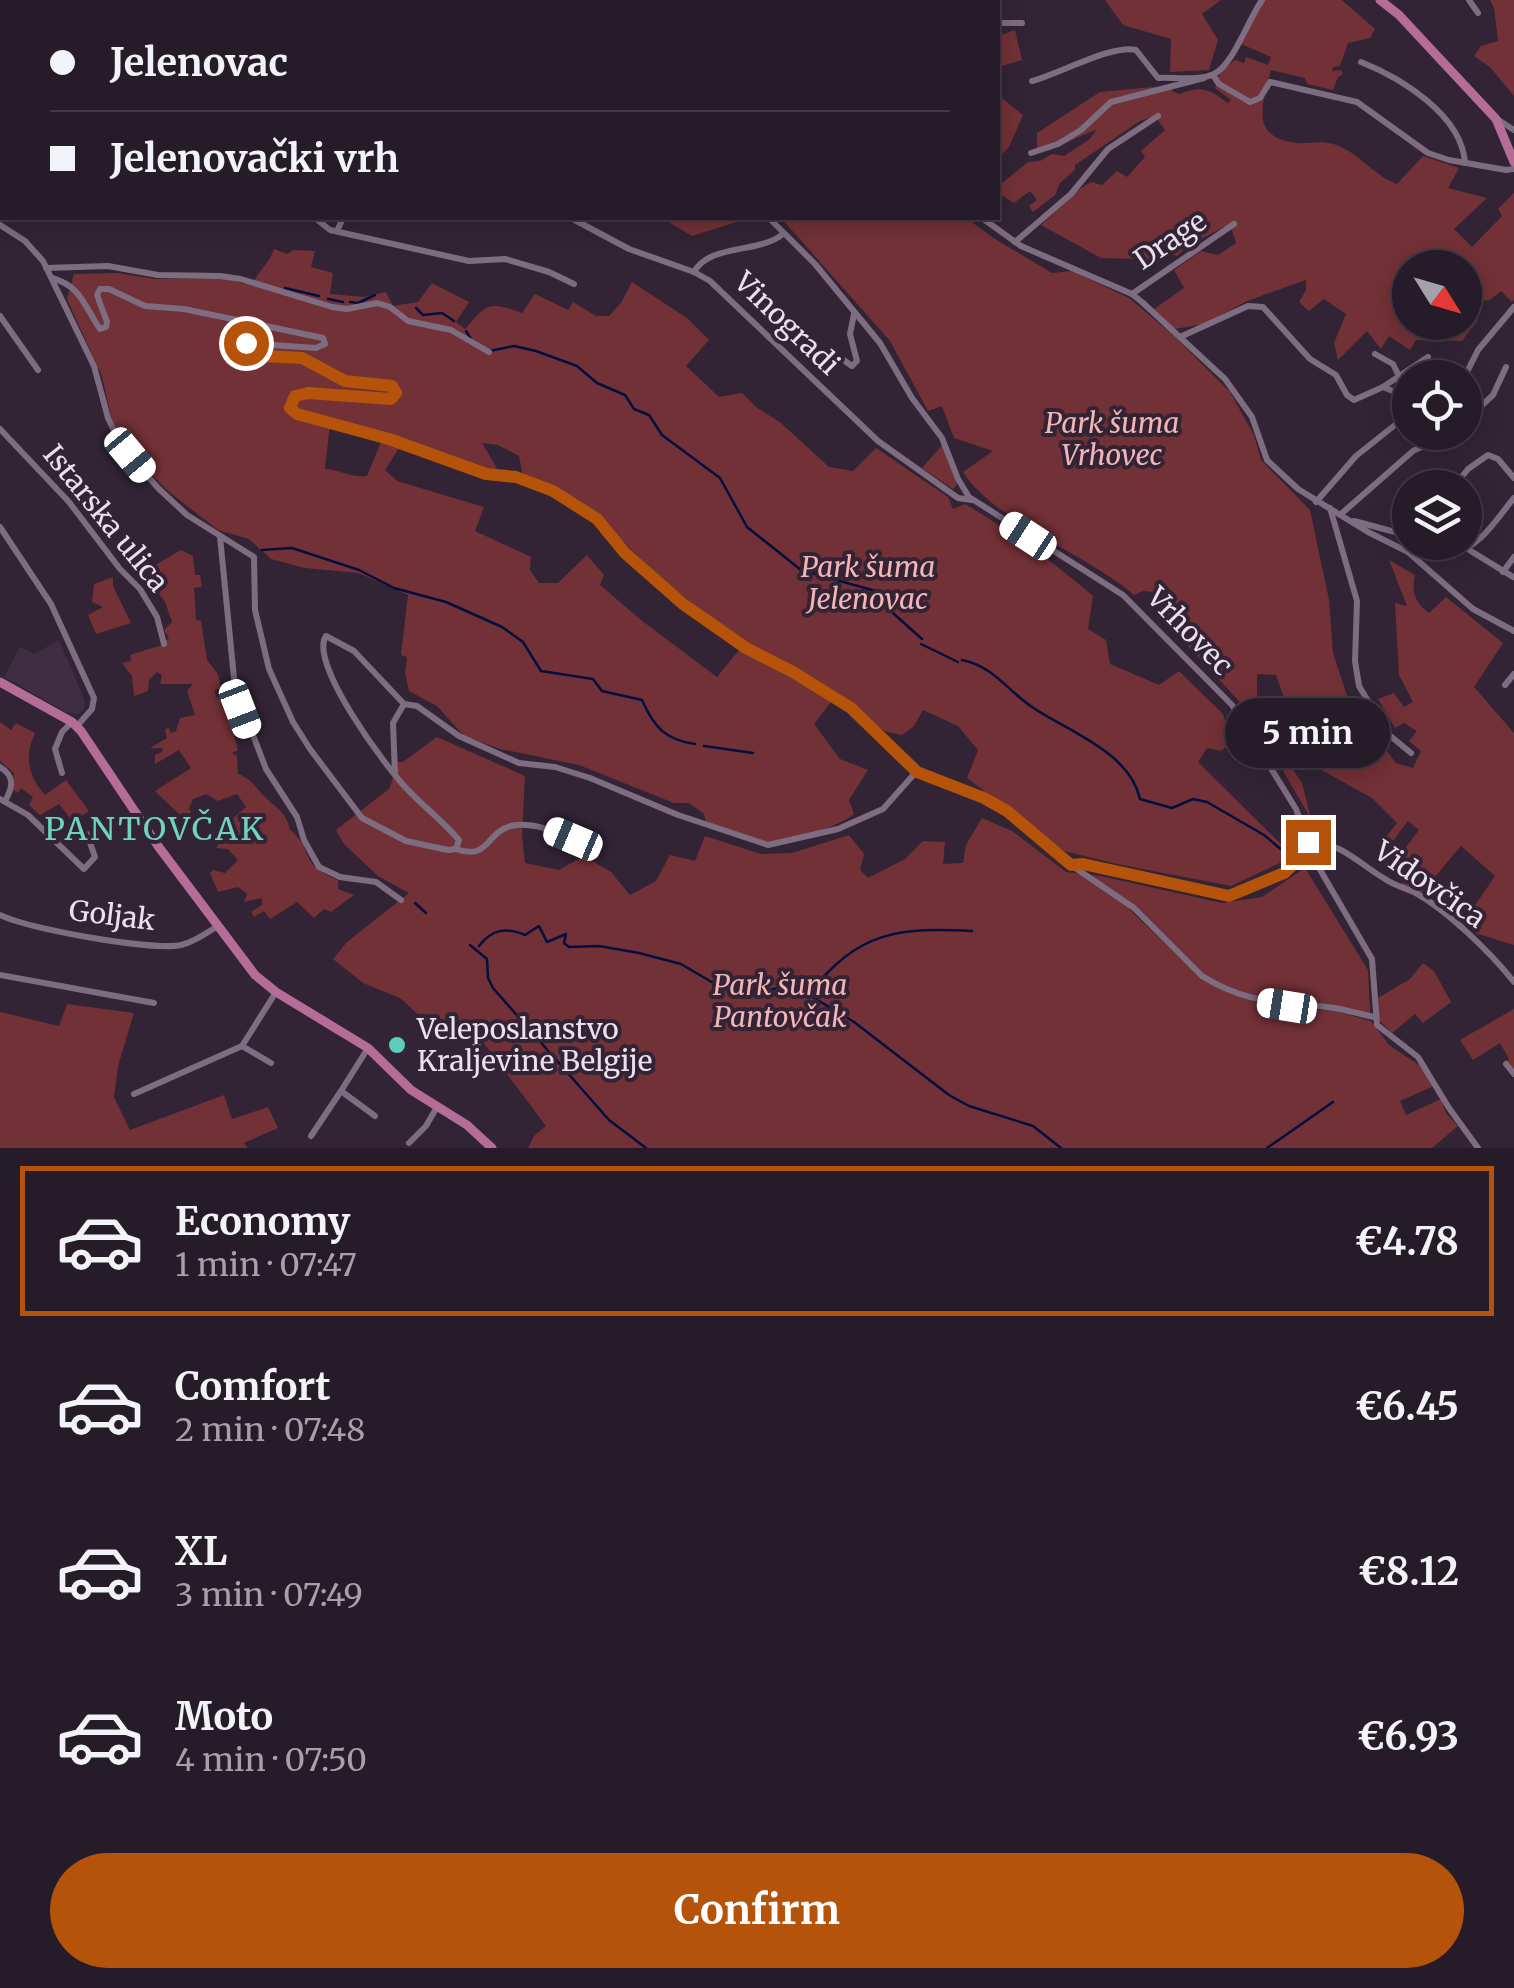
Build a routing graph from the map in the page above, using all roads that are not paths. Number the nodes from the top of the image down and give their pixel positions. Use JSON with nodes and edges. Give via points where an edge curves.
{"nodes":[{"id":1,"x":1262,"y":0,"type":"edge"},
{"id":2,"x":1380,"y":0,"type":"edge"},
{"id":3,"x":1469,"y":0,"type":"edge"},
{"id":4,"x":1478,"y":14,"type":"dead end"},
{"id":5,"x":1000,"y":23,"type":"edge"},
{"id":6,"x":1022,"y":24,"type":"dead end"},
{"id":7,"x":1361,"y":62,"type":"dead end"},
{"id":8,"x":1210,"y":76,"type":"junction"},
{"id":9,"x":1032,"y":81,"type":"dead end"},
{"id":10,"x":1158,"y":116,"type":"dead end"},
{"id":11,"x":1496,"y":118,"type":"junction"},
{"id":12,"x":1514,"y":130,"type":"edge"},
{"id":13,"x":1031,"y":153,"type":"dead end"},
{"id":14,"x":1464,"y":163,"type":"junction"},
{"id":15,"x":1514,"y":166,"type":"edge"},
{"id":16,"x":318,"y":220,"type":"edge"},
{"id":17,"x":342,"y":220,"type":"edge"},
{"id":18,"x":574,"y":220,"type":"edge"},
{"id":19,"x":771,"y":220,"type":"edge"},
{"id":20,"x":985,"y":220,"type":"edge"},
{"id":21,"x":1234,"y":224,"type":"dead end"},
{"id":22,"x":0,"y":225,"type":"edge"},
{"id":23,"x":336,"y":231,"type":"junction"},
{"id":24,"x":784,"y":234,"type":"junction"},
{"id":25,"x":1015,"y":242,"type":"junction"},
{"id":26,"x":46,"y":268,"type":"junction"},
{"id":27,"x":694,"y":272,"type":"junction"},
{"id":28,"x":52,"y":278,"type":"junction"},
{"id":29,"x":574,"y":284,"type":"dead end"},
{"id":30,"x":1132,"y":294,"type":"junction"},
{"id":31,"x":1514,"y":307,"type":"edge"},
{"id":32,"x":854,"y":314,"type":"junction"},
{"id":33,"x":0,"y":316,"type":"edge"},
{"id":34,"x":1180,"y":337,"type":"junction"},
{"id":35,"x":489,"y":352,"type":"dead end"},
{"id":36,"x":834,"y":354,"type":"dead end"},
{"id":37,"x":1375,"y":354,"type":"dead end"},
{"id":38,"x":1428,"y":357,"type":"dead end"},
{"id":39,"x":1423,"y":360,"type":"edge"},
{"id":40,"x":1473,"y":360,"type":"edge"},
{"id":41,"x":1392,"y":364,"type":"edge"},
{"id":42,"x":1506,"y":368,"type":"dead end"},
{"id":43,"x":38,"y":370,"type":"dead end"},
{"id":44,"x":1392,"y":381,"type":"edge"},
{"id":45,"x":1383,"y":387,"type":"junction"},
{"id":46,"x":1392,"y":391,"type":"edge"},
{"id":47,"x":1482,"y":405,"type":"edge"},
{"id":48,"x":1392,"y":427,"type":"edge"},
{"id":49,"x":0,"y":430,"type":"edge"},
{"id":50,"x":1415,"y":450,"type":"edge"},
{"id":51,"x":1468,"y":470,"type":"edge"},
{"id":52,"x":1514,"y":478,"type":"edge"},
{"id":53,"x":962,"y":488,"type":"junction"},
{"id":54,"x":952,"y":494,"type":"junction"},
{"id":55,"x":1514,"y":498,"type":"edge"},
{"id":56,"x":973,"y":500,"type":"junction"},
{"id":57,"x":1316,"y":502,"type":"junction"},
{"id":58,"x":1330,"y":507,"type":"junction"},
{"id":59,"x":1342,"y":514,"type":"junction"},
{"id":60,"x":1351,"y":520,"type":"junction"},
{"id":61,"x":0,"y":527,"type":"edge"},
{"id":62,"x":1392,"y":531,"type":"edge"},
{"id":63,"x":1482,"y":534,"type":"edge"},
{"id":64,"x":220,"y":536,"type":"junction"},
{"id":65,"x":1482,"y":558,"type":"edge"},
{"id":66,"x":1514,"y":558,"type":"edge"},
{"id":67,"x":1503,"y":572,"type":"junction"},
{"id":68,"x":1512,"y":576,"type":"edge"},
{"id":69,"x":1514,"y":631,"type":"edge"},
{"id":70,"x":164,"y":644,"type":"dead end"},
{"id":71,"x":1514,"y":674,"type":"edge"},
{"id":72,"x":0,"y":682,"type":"edge"},
{"id":73,"x":1505,"y":685,"type":"dead end"},
{"id":74,"x":404,"y":704,"type":"junction"},
{"id":75,"x":75,"y":724,"type":"junction"},
{"id":76,"x":1411,"y":753,"type":"dead end"},
{"id":77,"x":0,"y":767,"type":"edge"},
{"id":78,"x":62,"y":772,"type":"dead end"},
{"id":79,"x":917,"y":772,"type":"junction"},
{"id":80,"x":396,"y":776,"type":"junction"},
{"id":81,"x":2,"y":800,"type":"edge"},
{"id":82,"x":87,"y":834,"type":"dead end"},
{"id":83,"x":573,"y":839,"type":"dead end"},
{"id":84,"x":1308,"y":842,"type":"junction"},
{"id":85,"x":456,"y":849,"type":"junction"},
{"id":86,"x":1071,"y":865,"type":"junction"},
{"id":87,"x":401,"y":900,"type":"dead end"},
{"id":88,"x":0,"y":914,"type":"edge"},
{"id":89,"x":216,"y":927,"type":"junction"},
{"id":90,"x":0,"y":975,"type":"edge"},
{"id":91,"x":1514,"y":982,"type":"edge"},
{"id":92,"x":276,"y":992,"type":"junction"},
{"id":93,"x":154,"y":1002,"type":"dead end"},
{"id":94,"x":1374,"y":1017,"type":"junction"},
{"id":95,"x":242,"y":1046,"type":"junction"},
{"id":96,"x":368,"y":1048,"type":"junction"},
{"id":97,"x":271,"y":1063,"type":"dead end"},
{"id":98,"x":1506,"y":1064,"type":"dead end"},
{"id":99,"x":1514,"y":1074,"type":"edge"},
{"id":100,"x":341,"y":1091,"type":"junction"},
{"id":101,"x":134,"y":1094,"type":"dead end"},
{"id":102,"x":437,"y":1106,"type":"junction"},
{"id":103,"x":375,"y":1116,"type":"dead end"},
{"id":104,"x":311,"y":1136,"type":"dead end"},
{"id":105,"x":409,"y":1142,"type":"dead end"},
{"id":106,"x":492,"y":1148,"type":"edge"},
{"id":107,"x":1478,"y":1148,"type":"edge"}],
"edges":[{"from":1,"to":8,"type":"street","via":[[1231,59]]},
{"from":2,"to":11,"type":"main road"},
{"from":3,"to":4,"type":"street"},
{"from":5,"to":6,"type":"street"},
{"from":7,"to":14,"type":"street","via":[[1392,76],[1434,109],[1462,143]]},
{"from":8,"to":9,"type":"street","via":[[1158,78],[1136,50],[1120,48]]},
{"from":8,"to":13,"type":"street","via":[[1110,102],[1081,130]]},
{"from":8,"to":14,"type":"street","via":[[1247,101],[1260,98],[1270,82],[1357,102],[1428,153]]},
{"from":10,"to":25,"type":"street","via":[[1108,149]]},
{"from":11,"to":12,"type":"street"},
{"from":11,"to":15,"type":"main road"},
{"from":14,"to":15,"type":"street"},
{"from":16,"to":23,"type":"street"},
{"from":17,"to":23,"type":"street"},
{"from":18,"to":27,"type":"street","name":"Vinogradi","via":[[628,249]]},
{"from":19,"to":24,"type":"street","name":"Vrhovec"},
{"from":20,"to":25,"type":"street"},
{"from":21,"to":30,"type":"street","name":"Drage"},
{"from":22,"to":26,"type":"street","via":[[25,241]]},
{"from":23,"to":29,"type":"street","via":[[469,261],[505,259]]},
{"from":24,"to":27,"type":"street","via":[[766,245],[708,257]]},
{"from":24,"to":32,"type":"street","name":"Vrhovec"},
{"from":25,"to":30,"type":"street"},
{"from":26,"to":28,"type":"street"},
{"from":26,"to":35,"type":"street","via":[[220,276],[332,307],[390,306],[408,320],[451,330]]},
{"from":27,"to":54,"type":"street","name":"Vinogradi","via":[[718,287],[878,441]]},
{"from":28,"to":64,"type":"street","via":[[94,366],[120,444],[158,488]]},
{"from":28,"to":79,"type":"street","via":[[80,295],[100,329],[107,322],[100,288],[144,306],[323,338],[316,348],[236,346],[245,355],[302,358],[345,381],[395,388],[391,399],[308,393],[292,399],[290,408],[553,491],[597,519],[683,604],[851,708]]},
{"from":30,"to":34,"type":"street"},
{"from":31,"to":40,"type":"street"},
{"from":32,"to":36,"type":"street","via":[[850,334],[857,361],[852,366]]},
{"from":32,"to":53,"type":"street","name":"Vrhovec","via":[[942,438]]},
{"from":33,"to":43,"type":"street"},
{"from":34,"to":45,"type":"street","via":[[1258,306],[1310,359],[1336,375],[1349,398]]},
{"from":34,"to":57,"type":"street","via":[[1246,406],[1267,460]]},
{"from":37,"to":41,"type":"street"},
{"from":38,"to":39,"type":"street"},
{"from":42,"to":47,"type":"street"},
{"from":44,"to":45,"type":"street"},
{"from":45,"to":46,"type":"street"},
{"from":48,"to":57,"type":"street"},
{"from":49,"to":70,"type":"street","name":"Istarska ulica","via":[[140,589]]},
{"from":50,"to":59,"type":"street"},
{"from":51,"to":52,"type":"street","via":[[1488,455]]},
{"from":53,"to":54,"type":"street"},
{"from":53,"to":56,"type":"street","name":"Vrhovec"},
{"from":54,"to":56,"type":"street","name":"Vinogradi"},
{"from":55,"to":63,"type":"street"},
{"from":56,"to":84,"type":"street","name":"Vrhovec","via":[[1134,604],[1232,706],[1296,809]]},
{"from":57,"to":58,"type":"street"},
{"from":58,"to":59,"type":"street"},
{"from":58,"to":76,"type":"street","via":[[1357,602],[1359,686],[1388,734]]},
{"from":59,"to":60,"type":"street"},
{"from":60,"to":62,"type":"street"},
{"from":60,"to":69,"type":"street","via":[[1408,552],[1473,609]]},
{"from":61,"to":75,"type":"street","via":[[51,604],[94,698]]},
{"from":64,"to":85,"type":"street","via":[[254,556],[255,610],[269,669],[292,722],[346,800],[362,818],[406,840]]},
{"from":64,"to":87,"type":"street","via":[[235,688],[266,769],[320,867],[376,882]]},
{"from":65,"to":67,"type":"street"},
{"from":66,"to":67,"type":"street"},
{"from":67,"to":68,"type":"street"},
{"from":71,"to":73,"type":"street"},
{"from":72,"to":75,"type":"main road"},
{"from":74,"to":79,"type":"street","via":[[520,763],[590,778],[768,846],[838,829],[883,809]]},
{"from":74,"to":80,"type":"street","via":[[393,723]]},
{"from":74,"to":80,"type":"street","via":[[354,651],[331,636],[322,638],[338,692]]},
{"from":75,"to":78,"type":"street","via":[[55,748]]},
{"from":75,"to":89,"type":"main road"},
{"from":77,"to":81,"type":"street","via":[[12,782]]},
{"from":79,"to":86,"type":"street","via":[[1007,811]]},
{"from":80,"to":85,"type":"street","via":[[456,836]]},
{"from":81,"to":82,"type":"street","via":[[84,869],[95,857]]},
{"from":83,"to":85,"type":"street","via":[[548,828],[512,825],[483,850]]},
{"from":84,"to":86,"type":"street","via":[[1284,873],[1229,896]]},
{"from":84,"to":91,"type":"street","name":"Vidovčica","via":[[1332,846],[1414,893]]},
{"from":84,"to":94,"type":"street","name":"Vrhovec","via":[[1372,959]]},
{"from":86,"to":94,"type":"street","via":[[1134,908],[1212,982],[1262,1002]]},
{"from":88,"to":89,"type":"street","name":"Goljak","via":[[37,929],[171,946]]},
{"from":89,"to":92,"type":"main road"},
{"from":90,"to":93,"type":"street"},
{"from":92,"to":95,"type":"street"},
{"from":92,"to":96,"type":"main road"},
{"from":94,"to":107,"type":"street","via":[[1427,1068]]},
{"from":95,"to":97,"type":"street"},
{"from":95,"to":101,"type":"street"},
{"from":96,"to":100,"type":"street"},
{"from":96,"to":102,"type":"main road"},
{"from":98,"to":99,"type":"street"},
{"from":100,"to":103,"type":"street"},
{"from":100,"to":104,"type":"street"},
{"from":102,"to":105,"type":"street"},
{"from":102,"to":106,"type":"main road"}]}
